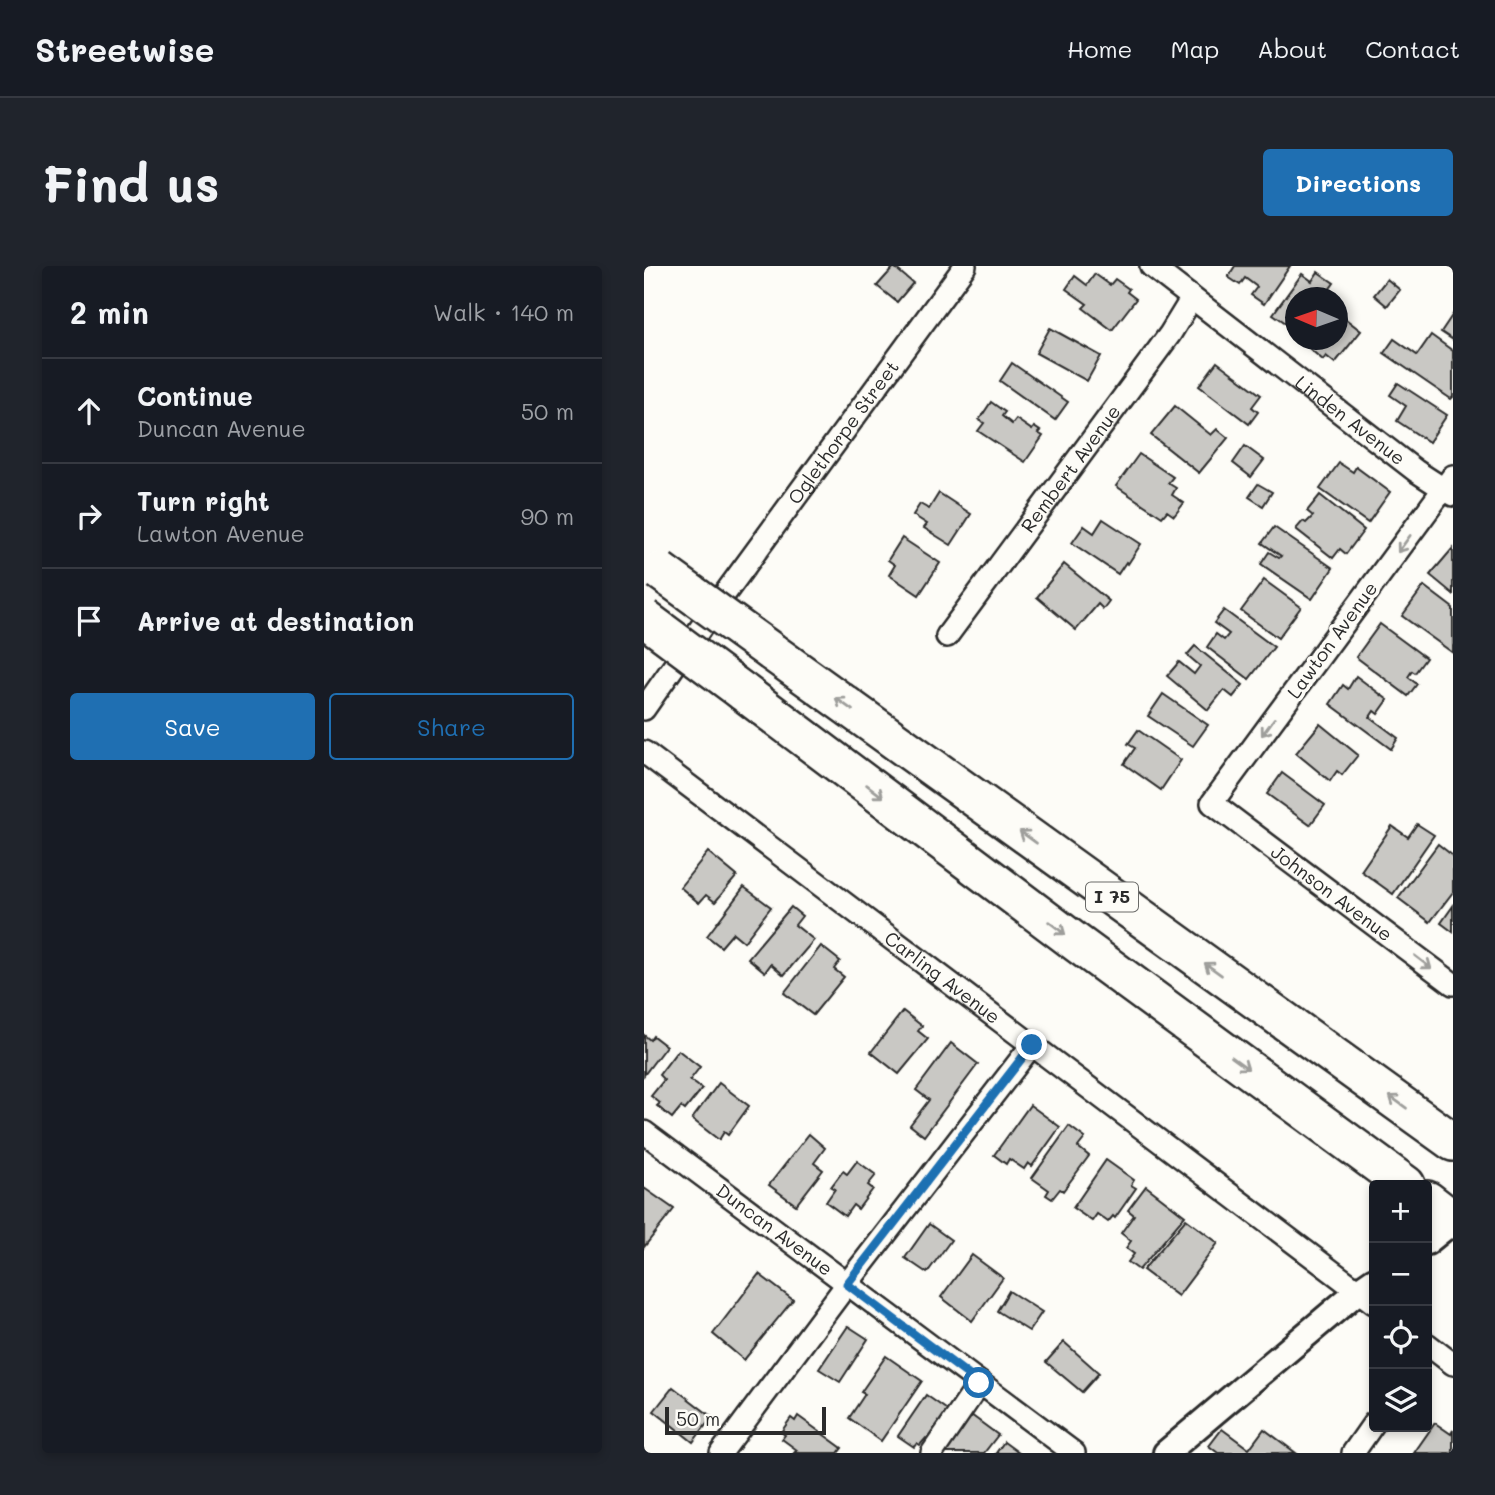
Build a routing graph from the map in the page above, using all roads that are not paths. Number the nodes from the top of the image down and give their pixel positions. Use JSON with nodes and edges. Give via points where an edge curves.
{"nodes":[{"id":1,"x":965,"y":266,"type":"edge"},
{"id":2,"x":1151,"y":266,"type":"edge"},
{"id":3,"x":1192,"y":298,"type":"junction"},
{"id":4,"x":1450,"y":487,"type":"edge"},
{"id":5,"x":652,"y":565,"type":"edge"},
{"id":6,"x":644,"y":618,"type":"edge"},
{"id":7,"x":947,"y":636,"type":"dead end"},
{"id":8,"x":644,"y":709,"type":"edge"},
{"id":9,"x":644,"y":752,"type":"edge"},
{"id":10,"x":1212,"y":803,"type":"joint"},
{"id":11,"x":1453,"y":984,"type":"edge"},
{"id":12,"x":1032,"y":1045,"type":"junction"},
{"id":13,"x":644,"y":1132,"type":"edge"},
{"id":14,"x":1453,"y":1142,"type":"edge"},
{"id":15,"x":1399,"y":1180,"type":"edge"},
{"id":16,"x":1432,"y":1204,"type":"edge"},
{"id":17,"x":1453,"y":1220,"type":"edge"},
{"id":18,"x":1432,"y":1238,"type":"edge"},
{"id":19,"x":847,"y":1284,"type":"junction"},
{"id":20,"x":1369,"y":1292,"type":"edge"},
{"id":21,"x":1432,"y":1351,"type":"edge"},
{"id":22,"x":1453,"y":1364,"type":"edge"},
{"id":23,"x":979,"y":1383,"type":"junction"},
{"id":24,"x":1369,"y":1430,"type":"edge"},
{"id":25,"x":721,"y":1453,"type":"edge"},
{"id":26,"x":932,"y":1453,"type":"edge"},
{"id":27,"x":1073,"y":1453,"type":"edge"},
{"id":28,"x":1166,"y":1453,"type":"edge"},
{"id":29,"x":1353,"y":1453,"type":"edge"}],
"edges":[{"from":1,"to":8,"type":"street","name":"Oglethorpe Street"},
{"from":2,"to":3,"type":"street","name":"Linden Avenue"},
{"from":3,"to":4,"type":"street","name":"Linden Avenue","via":[[1416,471]]},
{"from":3,"to":7,"type":"street","name":"Rembert Avenue"},
{"from":4,"to":10,"type":"street","name":"Lawton Avenue","one_way":true},
{"from":14,"to":5,"type":"highway","number":"I 75","one_way":true,"bridge":true},
{"from":6,"to":15,"type":"highway","one_way":true,"bridge":true},
{"from":9,"to":12,"type":"street","name":"Carling Avenue"},
{"from":10,"to":11,"type":"street","name":"Johnson Avenue","one_way":true},
{"from":12,"to":19,"type":"street"},
{"from":12,"to":20,"type":"street","name":"Carling Avenue"},
{"from":13,"to":19,"type":"street","name":"Duncan Avenue"},
{"from":16,"to":17,"type":"highway"},
{"from":17,"to":18,"type":"street"},
{"from":19,"to":23,"type":"street","name":"Duncan Avenue"},
{"from":19,"to":25,"type":"street"},
{"from":20,"to":28,"type":"street"},
{"from":21,"to":22,"type":"street"},
{"from":23,"to":26,"type":"street"},
{"from":23,"to":27,"type":"street","name":"Duncan Avenue"},
{"from":24,"to":29,"type":"street"}]}
